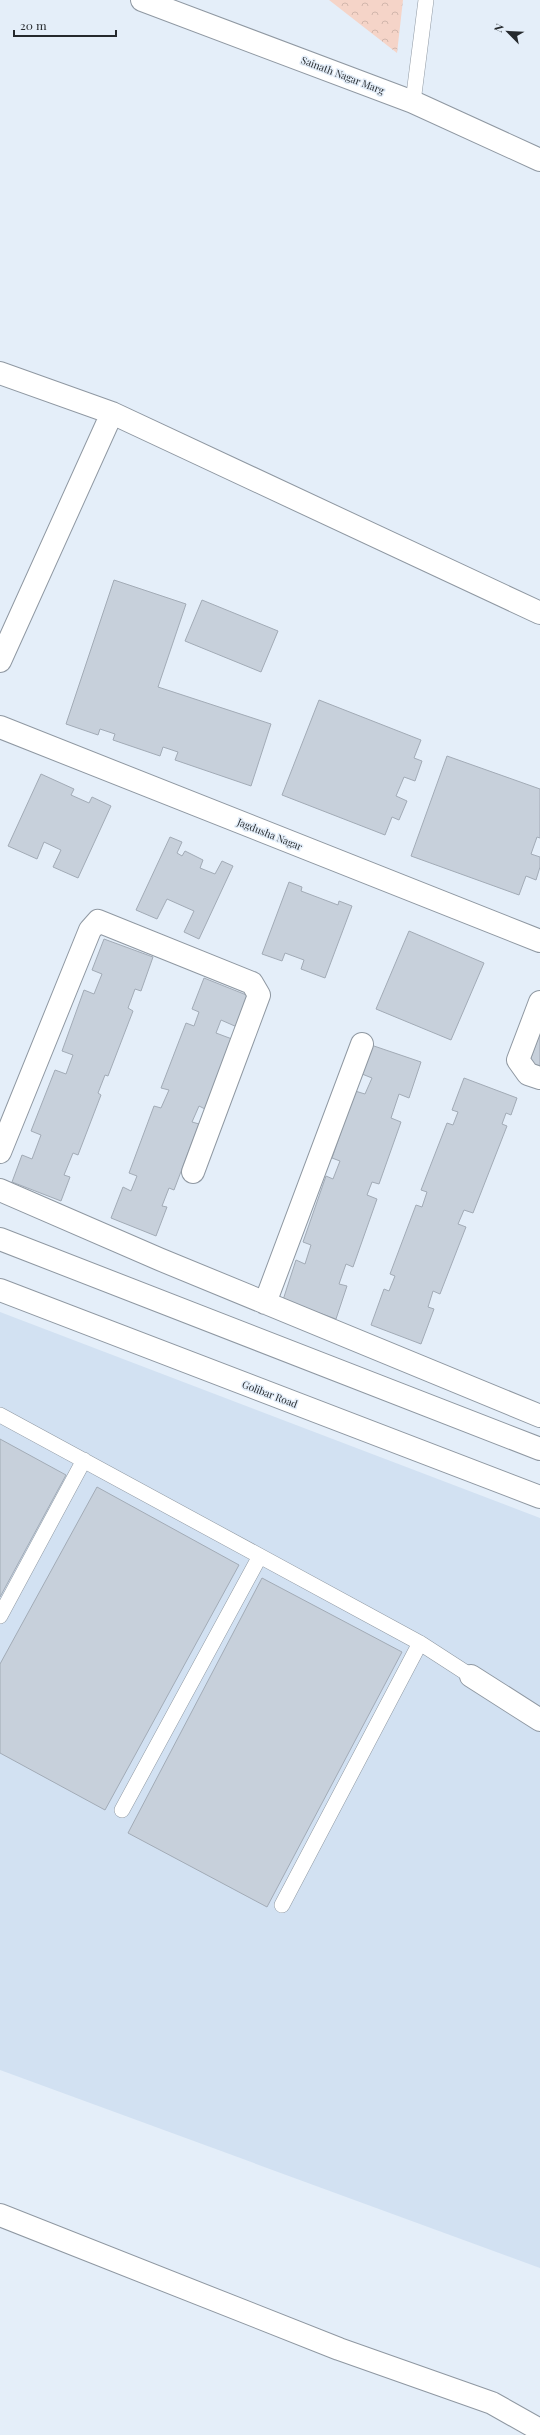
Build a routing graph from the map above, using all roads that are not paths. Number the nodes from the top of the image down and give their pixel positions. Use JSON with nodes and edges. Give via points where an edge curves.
{"nodes":[{"id":1,"x":142,"y":0,"type":"edge"},
{"id":2,"x":426,"y":0,"type":"edge"},
{"id":3,"x":413,"y":102,"type":"junction"},
{"id":4,"x":540,"y":160,"type":"edge"},
{"id":5,"x":0,"y":373,"type":"edge"},
{"id":6,"x":112,"y":413,"type":"junction"},
{"id":7,"x":540,"y":613,"type":"edge"},
{"id":8,"x":0,"y":661,"type":"edge"},
{"id":9,"x":0,"y":727,"type":"edge"},
{"id":10,"x":540,"y":941,"type":"edge"},
{"id":11,"x":540,"y":1002,"type":"edge"},
{"id":12,"x":362,"y":1044,"type":"dead end"},
{"id":13,"x":540,"y":1078,"type":"edge"},
{"id":14,"x":0,"y":1152,"type":"edge"},
{"id":15,"x":193,"y":1172,"type":"dead end"},
{"id":16,"x":0,"y":1190,"type":"edge"},
{"id":17,"x":0,"y":1239,"type":"edge"},
{"id":18,"x":0,"y":1290,"type":"edge"},
{"id":19,"x":265,"y":1303,"type":"junction"},
{"id":20,"x":0,"y":1415,"type":"edge"},
{"id":21,"x":540,"y":1416,"type":"edge"},
{"id":22,"x":540,"y":1449,"type":"edge"},
{"id":23,"x":84,"y":1460,"type":"junction"},
{"id":24,"x":540,"y":1497,"type":"edge"},
{"id":25,"x":260,"y":1556,"type":"junction"},
{"id":26,"x":0,"y":1616,"type":"edge"},
{"id":27,"x":420,"y":1643,"type":"junction"},
{"id":28,"x":472,"y":1676,"type":"joint"},
{"id":29,"x":540,"y":1720,"type":"edge"},
{"id":30,"x":122,"y":1810,"type":"dead end"},
{"id":31,"x":282,"y":1905,"type":"dead end"},
{"id":32,"x":0,"y":2214,"type":"edge"},
{"id":33,"x":540,"y":2430,"type":"edge"}],
"edges":[{"from":1,"to":3,"type":"street","name":"Sainath Nagar Marg"},
{"from":2,"to":3,"type":"lane"},
{"from":3,"to":4,"type":"street","name":"Sainath Nagar Marg"},
{"from":5,"to":6,"type":"street"},
{"from":6,"to":7,"type":"street"},
{"from":6,"to":8,"type":"street"},
{"from":9,"to":10,"type":"street","name":"Jagdusha Nagar"},
{"from":11,"to":13,"type":"street","via":[[518,1060],[528,1074]]},
{"from":12,"to":19,"type":"street"},
{"from":14,"to":15,"type":"street","via":[[90,930],[98,921],[252,983],[259,995]]},
{"from":16,"to":19,"type":"street"},
{"from":17,"to":22,"type":"street"},
{"from":18,"to":24,"type":"street","name":"Golibar Road"},
{"from":19,"to":21,"type":"street"},
{"from":20,"to":23,"type":"lane"},
{"from":23,"to":25,"type":"lane"},
{"from":23,"to":26,"type":"lane"},
{"from":25,"to":27,"type":"lane"},
{"from":25,"to":30,"type":"lane"},
{"from":27,"to":28,"type":"lane"},
{"from":27,"to":31,"type":"lane"},
{"from":28,"to":29,"type":"street"},
{"from":32,"to":33,"type":"street","via":[[339,2349],[492,2404]]}]}
